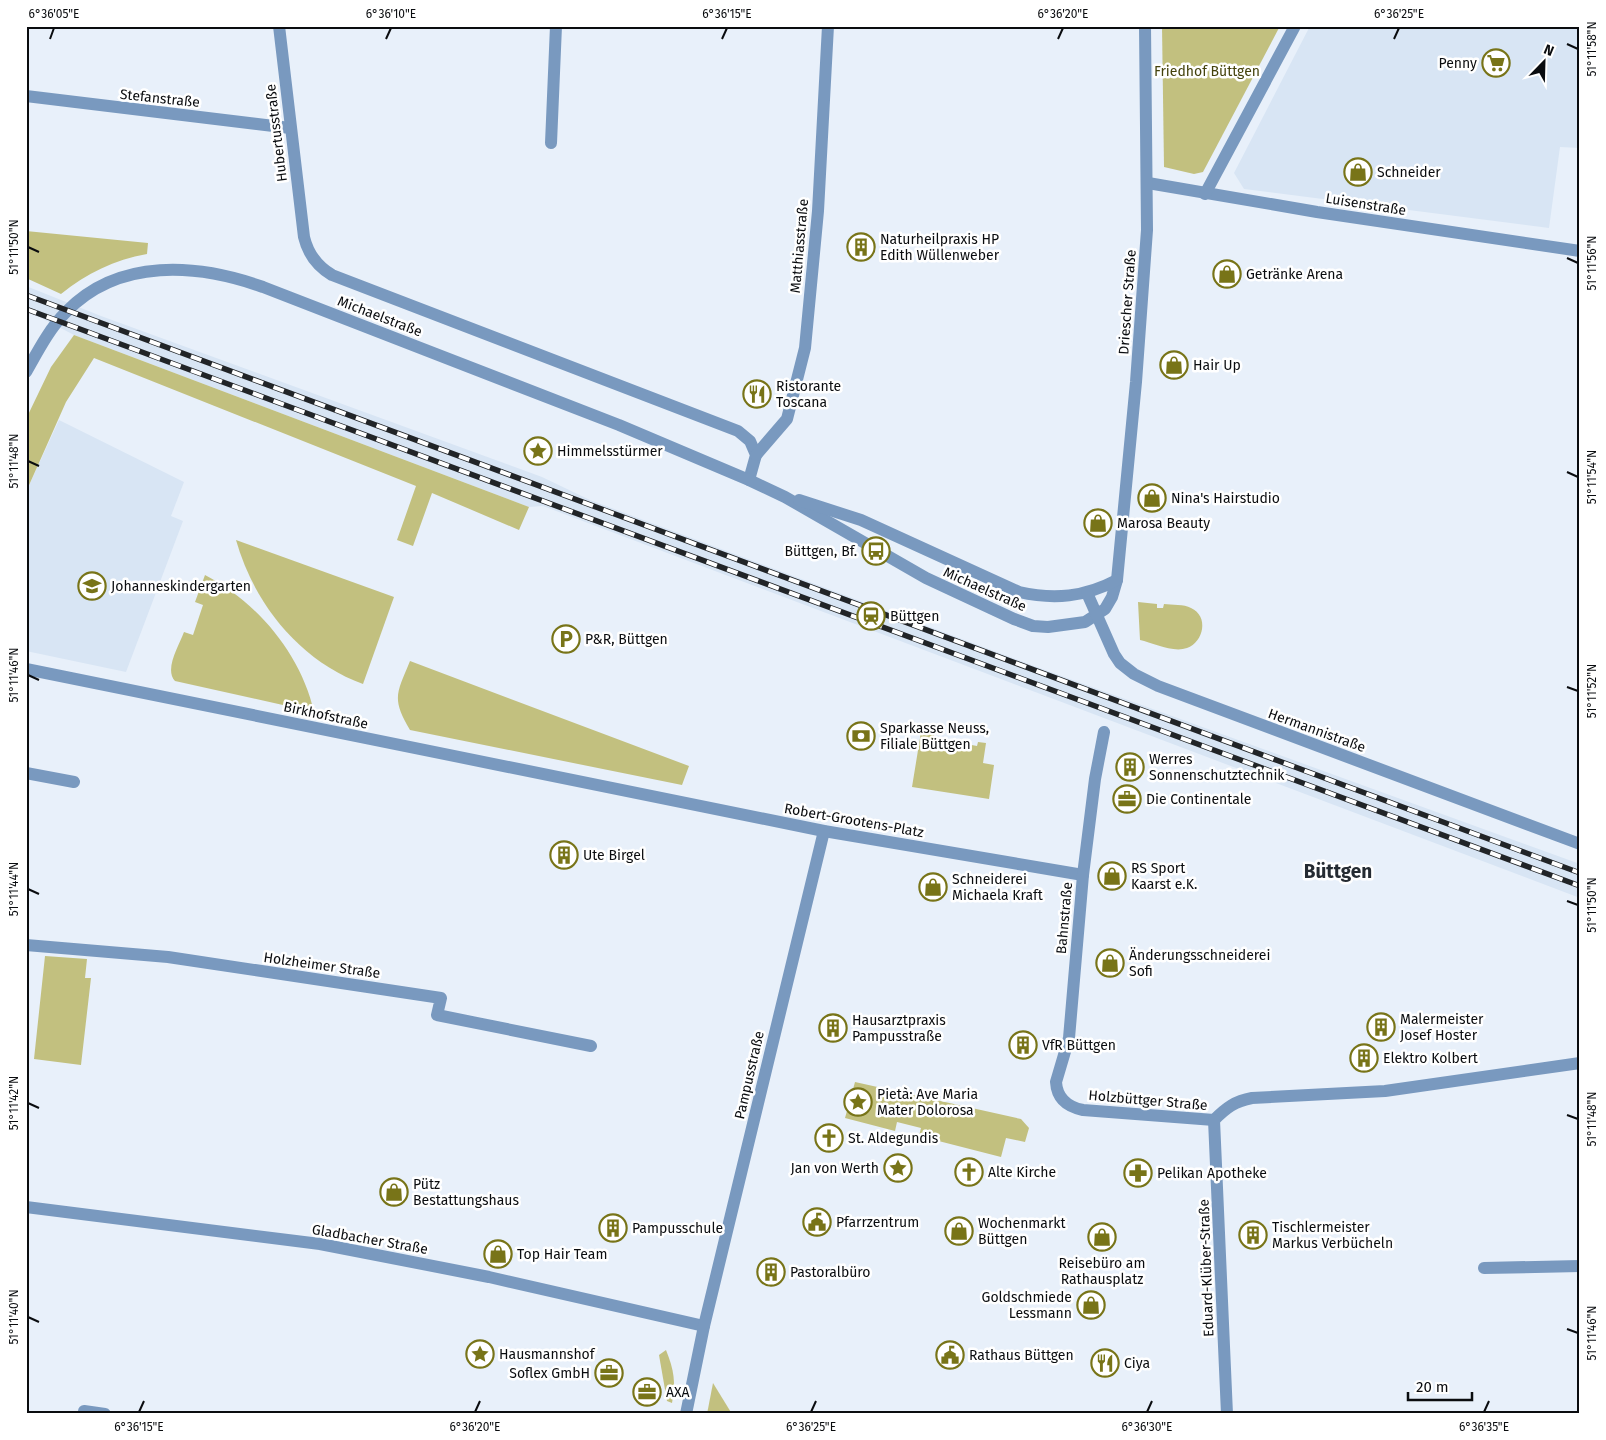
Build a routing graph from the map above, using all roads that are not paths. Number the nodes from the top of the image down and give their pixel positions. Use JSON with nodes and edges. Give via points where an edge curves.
{"nodes":[{"id":1,"x":279,"y":26,"type":"edge"},
{"id":2,"x":556,"y":26,"type":"edge"},
{"id":3,"x":828,"y":26,"type":"edge"},
{"id":4,"x":1145,"y":26,"type":"edge"},
{"id":5,"x":1296,"y":26,"type":"edge"},
{"id":6,"x":26,"y":96,"type":"edge"},
{"id":7,"x":290,"y":128,"type":"junction"},
{"id":8,"x":551,"y":143,"type":"dead end"},
{"id":9,"x":1148,"y":184,"type":"junction"},
{"id":10,"x":1205,"y":194,"type":"junction"},
{"id":11,"x":304,"y":237,"type":"joint"},
{"id":12,"x":1580,"y":251,"type":"edge"},
{"id":13,"x":26,"y":372,"type":"edge"},
{"id":14,"x":756,"y":455,"type":"junction"},
{"id":15,"x":748,"y":480,"type":"junction"},
{"id":16,"x":785,"y":496,"type":"junction"},
{"id":17,"x":1116,"y":580,"type":"junction"},
{"id":18,"x":1087,"y":593,"type":"junction"},
{"id":19,"x":1096,"y":616,"type":"junction"},
{"id":20,"x":26,"y":669,"type":"edge"},
{"id":21,"x":1104,"y":732,"type":"dead end"},
{"id":22,"x":26,"y":773,"type":"edge"},
{"id":23,"x":74,"y":782,"type":"dead end"},
{"id":24,"x":620,"y":790,"type":"joint"},
{"id":25,"x":824,"y":831,"type":"junction"},
{"id":26,"x":1580,"y":844,"type":"edge"},
{"id":27,"x":1082,"y":875,"type":"junction"},
{"id":28,"x":26,"y":945,"type":"edge"},
{"id":29,"x":591,"y":1046,"type":"dead end"},
{"id":30,"x":1580,"y":1063,"type":"edge"},
{"id":31,"x":1066,"y":1103,"type":"joint"},
{"id":32,"x":1214,"y":1120,"type":"junction"},
{"id":33,"x":26,"y":1207,"type":"edge"},
{"id":34,"x":1580,"y":1266,"type":"edge"},
{"id":35,"x":1484,"y":1268,"type":"dead end"},
{"id":36,"x":704,"y":1326,"type":"junction"},
{"id":37,"x":84,"y":1414,"type":"edge"},
{"id":38,"x":105,"y":1414,"type":"edge"},
{"id":39,"x":686,"y":1414,"type":"edge"},
{"id":40,"x":1227,"y":1414,"type":"edge"}],
"edges":[{"from":1,"to":7,"type":"street","name":"Hubertusstraße"},
{"from":2,"to":8,"type":"street"},
{"from":3,"to":14,"type":"street","name":"Matthiasstraße","via":[[818,211],[805,348],[787,419]]},
{"from":4,"to":9,"type":"street","name":"Driescher Straße"},
{"from":5,"to":10,"type":"street"},
{"from":6,"to":7,"type":"street","name":"Stefanstraße"},
{"from":7,"to":11,"type":"street","name":"Hubertusstraße"},
{"from":9,"to":10,"type":"street","name":"Luisenstraße"},
{"from":9,"to":17,"type":"street","name":"Driescher Straße","via":[[1148,230],[1136,382]]},
{"from":10,"to":12,"type":"street","name":"Luisenstraße"},
{"from":11,"to":14,"type":"street","name":"Michaelstraße","via":[[312,258],[332,275],[738,431],[750,442]]},
{"from":13,"to":15,"type":"street","name":"Michaelstraße","via":[[44,340],[66,312],[101,286],[145,271],[166,268],[200,271],[263,287],[619,425]]},
{"from":14,"to":15,"type":"street"},
{"from":15,"to":16,"type":"street","name":"Michaelstraße"},
{"from":16,"to":18,"type":"street","name":"Michaelstraße","via":[[861,520],[1019,592],[1049,597]]},
{"from":16,"to":19,"type":"street","name":"Michaelstraße","via":[[918,574],[1007,616],[1033,626],[1048,627],[1073,625]]},
{"from":17,"to":18,"type":"street","name":"Michaelstraße"},
{"from":17,"to":19,"type":"street","via":[[1109,604]]},
{"from":18,"to":19,"type":"street","name":"Hermannistraße"},
{"from":19,"to":26,"type":"street","name":"Hermannistraße","via":[[1114,654],[1134,674],[1202,703]]},
{"from":20,"to":24,"type":"street","name":"Birkhofstraße"},
{"from":21,"to":27,"type":"street","name":"Bahnstraße"},
{"from":22,"to":23,"type":"street"},
{"from":24,"to":25,"type":"street","name":"Robert-Grootens-Platz"},
{"from":25,"to":27,"type":"street","name":"Robert-Grootens-Platz"},
{"from":25,"to":36,"type":"street","name":"Pampusstraße"},
{"from":27,"to":31,"type":"street","name":"Bahnstraße","via":[[1069,1038],[1056,1082],[1056,1090]]},
{"from":28,"to":29,"type":"street","name":"Holzheimer Straße","via":[[168,957],[441,998],[438,1015]]},
{"from":30,"to":32,"type":"street","name":"Holzbüttger Straße","via":[[1385,1091],[1238,1100]]},
{"from":31,"to":32,"type":"street","name":"Holzbüttger Straße","via":[[1083,1110]]},
{"from":32,"to":40,"type":"street","name":"Eduard-Klüber-Straße"},
{"from":33,"to":36,"type":"street","name":"Gladbacher Straße","via":[[320,1244]]},
{"from":34,"to":35,"type":"street"},
{"from":36,"to":39,"type":"street","name":"Pampusstraße"},
{"from":37,"to":38,"type":"street","via":[[84,1411]]}]}
